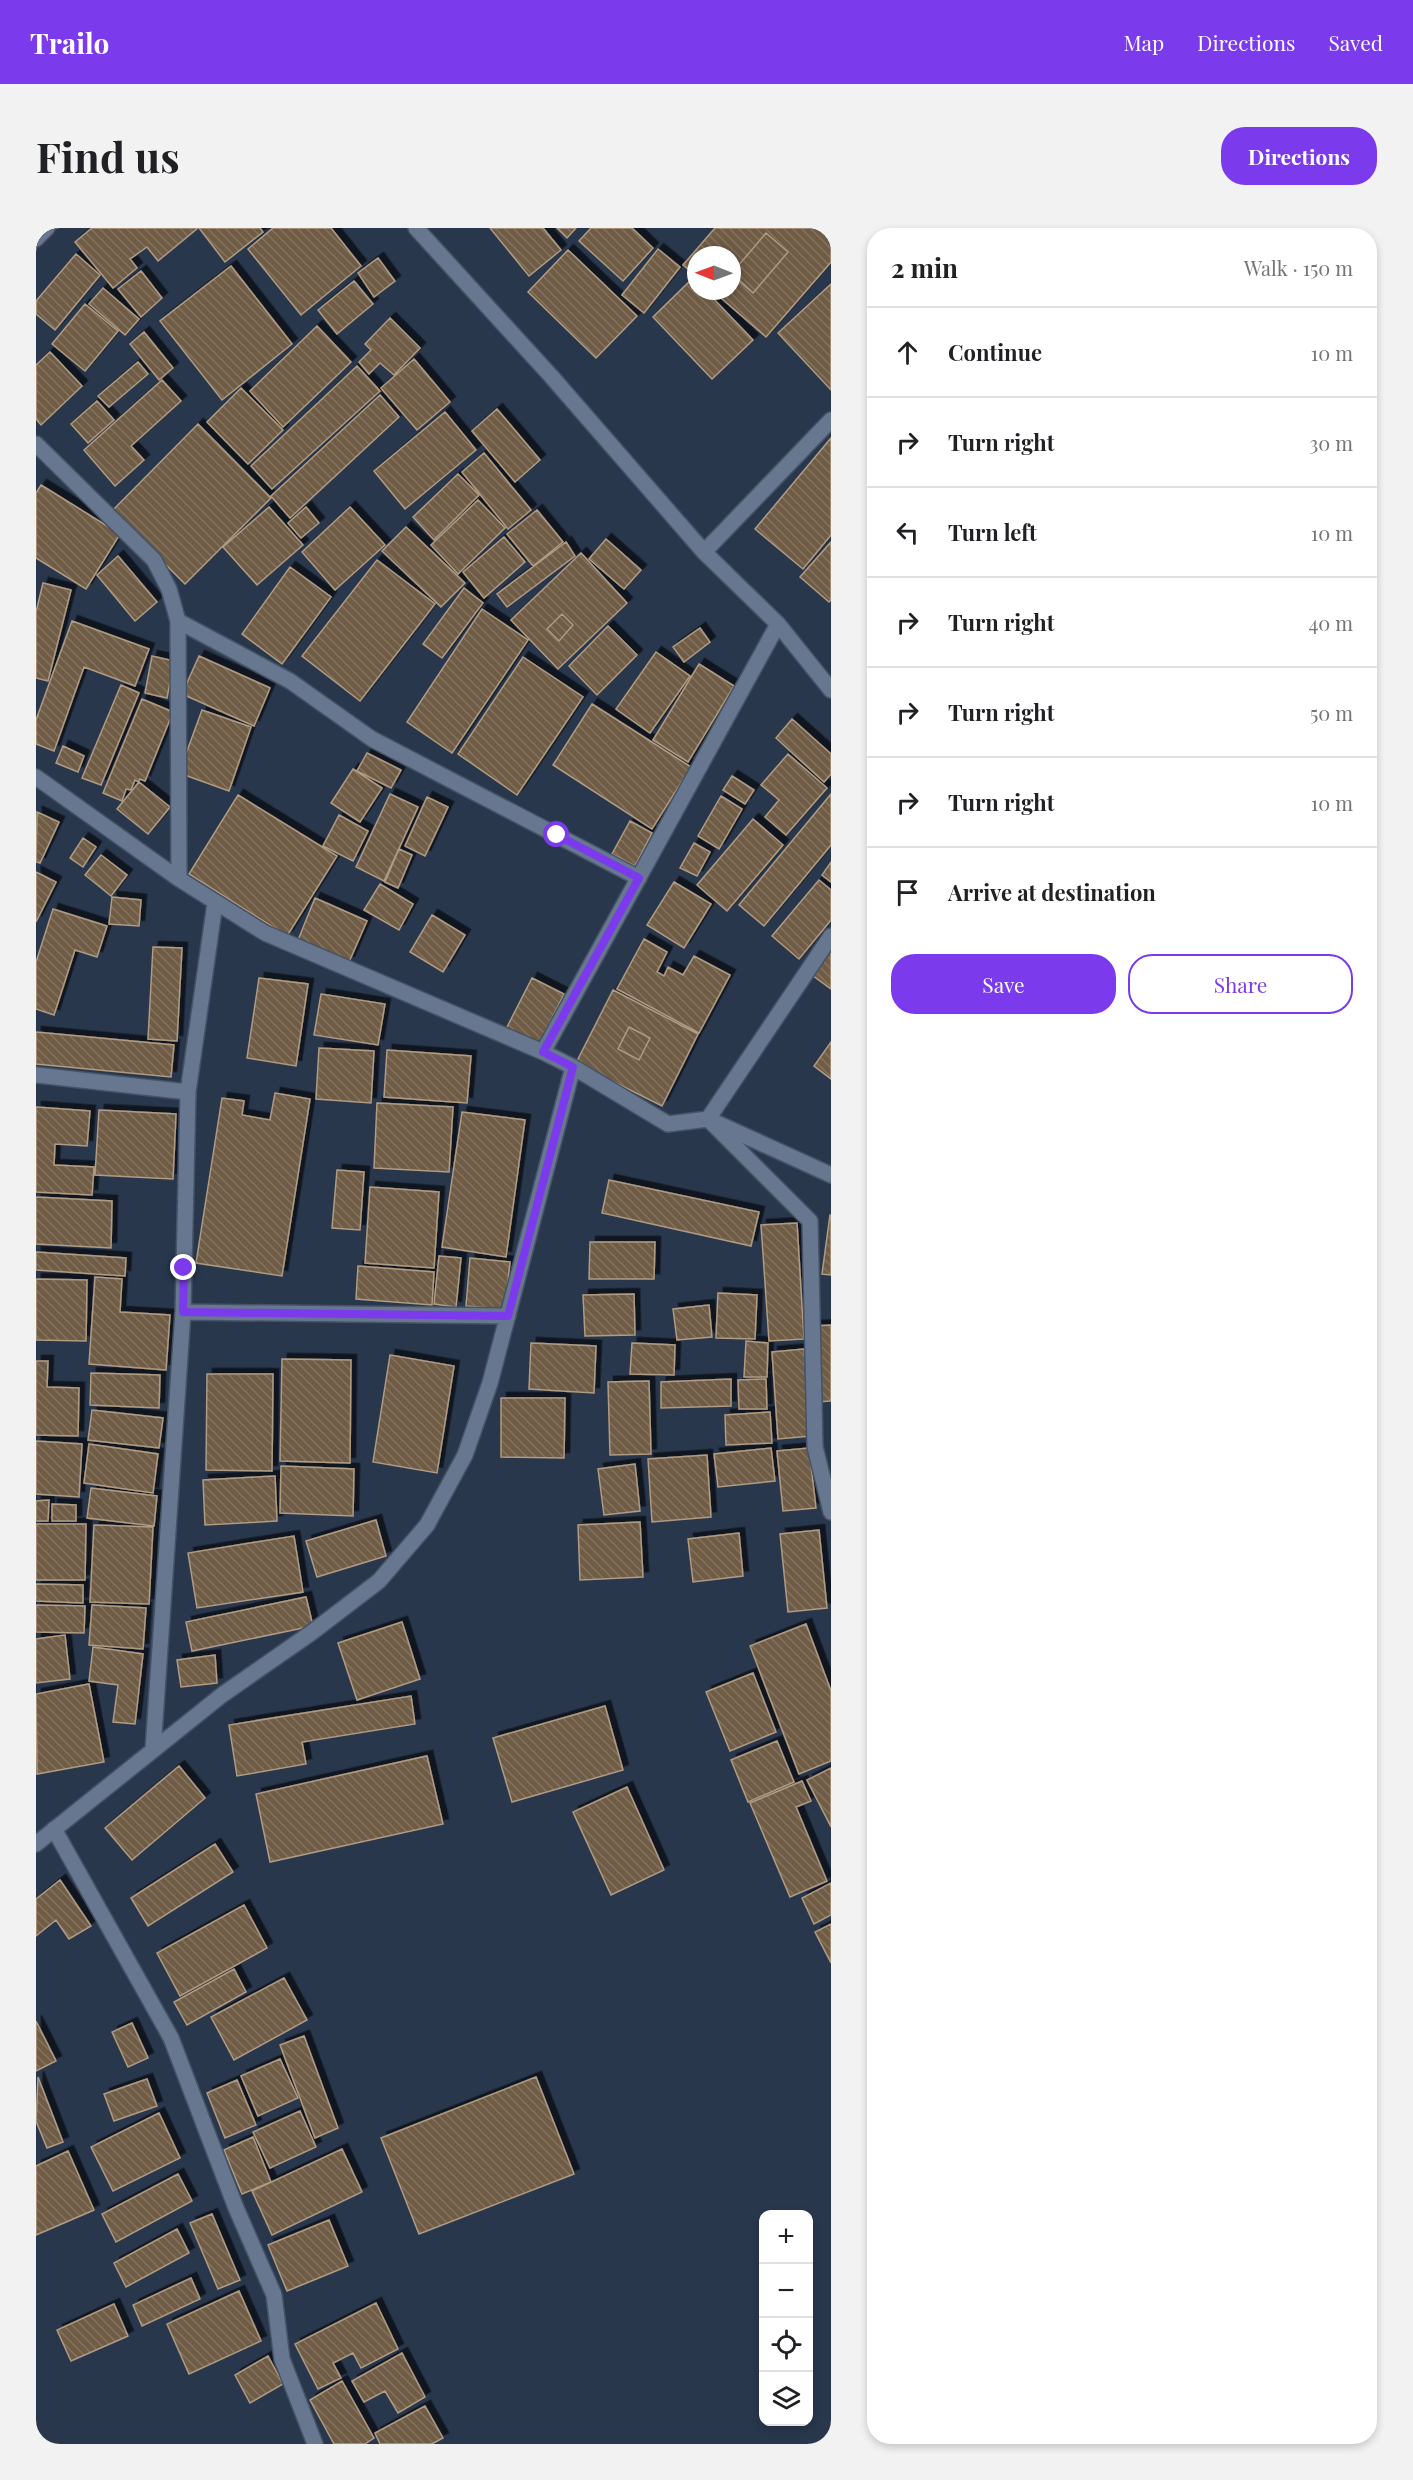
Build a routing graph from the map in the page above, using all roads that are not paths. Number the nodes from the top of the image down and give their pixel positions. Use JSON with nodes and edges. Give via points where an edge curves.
{"nodes":[{"id":1,"x":47,"y":228,"type":"edge"},
{"id":2,"x":416,"y":228,"type":"edge"},
{"id":3,"x":36,"y":239,"type":"edge"},
{"id":4,"x":831,"y":420,"type":"edge"},
{"id":5,"x":36,"y":444,"type":"edge"},
{"id":6,"x":704,"y":552,"type":"junction"},
{"id":7,"x":178,"y":621,"type":"junction"},
{"id":8,"x":778,"y":624,"type":"junction"},
{"id":9,"x":831,"y":690,"type":"edge"},
{"id":10,"x":36,"y":777,"type":"edge"},
{"id":11,"x":639,"y":878,"type":"junction"},
{"id":12,"x":179,"y":879,"type":"junction"},
{"id":13,"x":215,"y":903,"type":"junction"},
{"id":14,"x":831,"y":936,"type":"edge"},
{"id":15,"x":543,"y":1052,"type":"junction"},
{"id":16,"x":573,"y":1067,"type":"junction"},
{"id":17,"x":36,"y":1075,"type":"edge"},
{"id":18,"x":188,"y":1092,"type":"junction"},
{"id":19,"x":708,"y":1119,"type":"junction"},
{"id":20,"x":831,"y":1175,"type":"edge"},
{"id":21,"x":183,"y":1312,"type":"junction"},
{"id":22,"x":508,"y":1316,"type":"junction"},
{"id":23,"x":831,"y":1512,"type":"edge"},
{"id":24,"x":153,"y":1750,"type":"junction"},
{"id":25,"x":54,"y":1829,"type":"junction"},
{"id":26,"x":36,"y":1844,"type":"edge"},
{"id":27,"x":315,"y":2444,"type":"edge"}],
"edges":[{"from":1,"to":3,"type":"street"},
{"from":2,"to":6,"type":"street"},
{"from":4,"to":6,"type":"street"},
{"from":5,"to":7,"type":"street","via":[[154,560],[169,589]]},
{"from":6,"to":8,"type":"street"},
{"from":7,"to":11,"type":"street","via":[[290,681],[372,739]]},
{"from":7,"to":12,"type":"street"},
{"from":8,"to":9,"type":"street"},
{"from":8,"to":11,"type":"street"},
{"from":10,"to":12,"type":"street"},
{"from":11,"to":15,"type":"street"},
{"from":12,"to":13,"type":"street"},
{"from":13,"to":15,"type":"street","via":[[265,933]]},
{"from":13,"to":18,"type":"street"},
{"from":14,"to":19,"type":"street"},
{"from":15,"to":16,"type":"street"},
{"from":16,"to":19,"type":"street","via":[[668,1124]]},
{"from":16,"to":22,"type":"street"},
{"from":17,"to":18,"type":"street"},
{"from":18,"to":21,"type":"street"},
{"from":19,"to":20,"type":"street"},
{"from":19,"to":23,"type":"street","via":[[810,1221],[816,1447]]},
{"from":21,"to":22,"type":"street"},
{"from":21,"to":24,"type":"street"},
{"from":22,"to":24,"type":"street","via":[[465,1455],[427,1525],[379,1581]]},
{"from":24,"to":25,"type":"street"},
{"from":25,"to":26,"type":"street"},
{"from":25,"to":27,"type":"street","via":[[171,2038],[274,2295],[282,2359]]}]}
